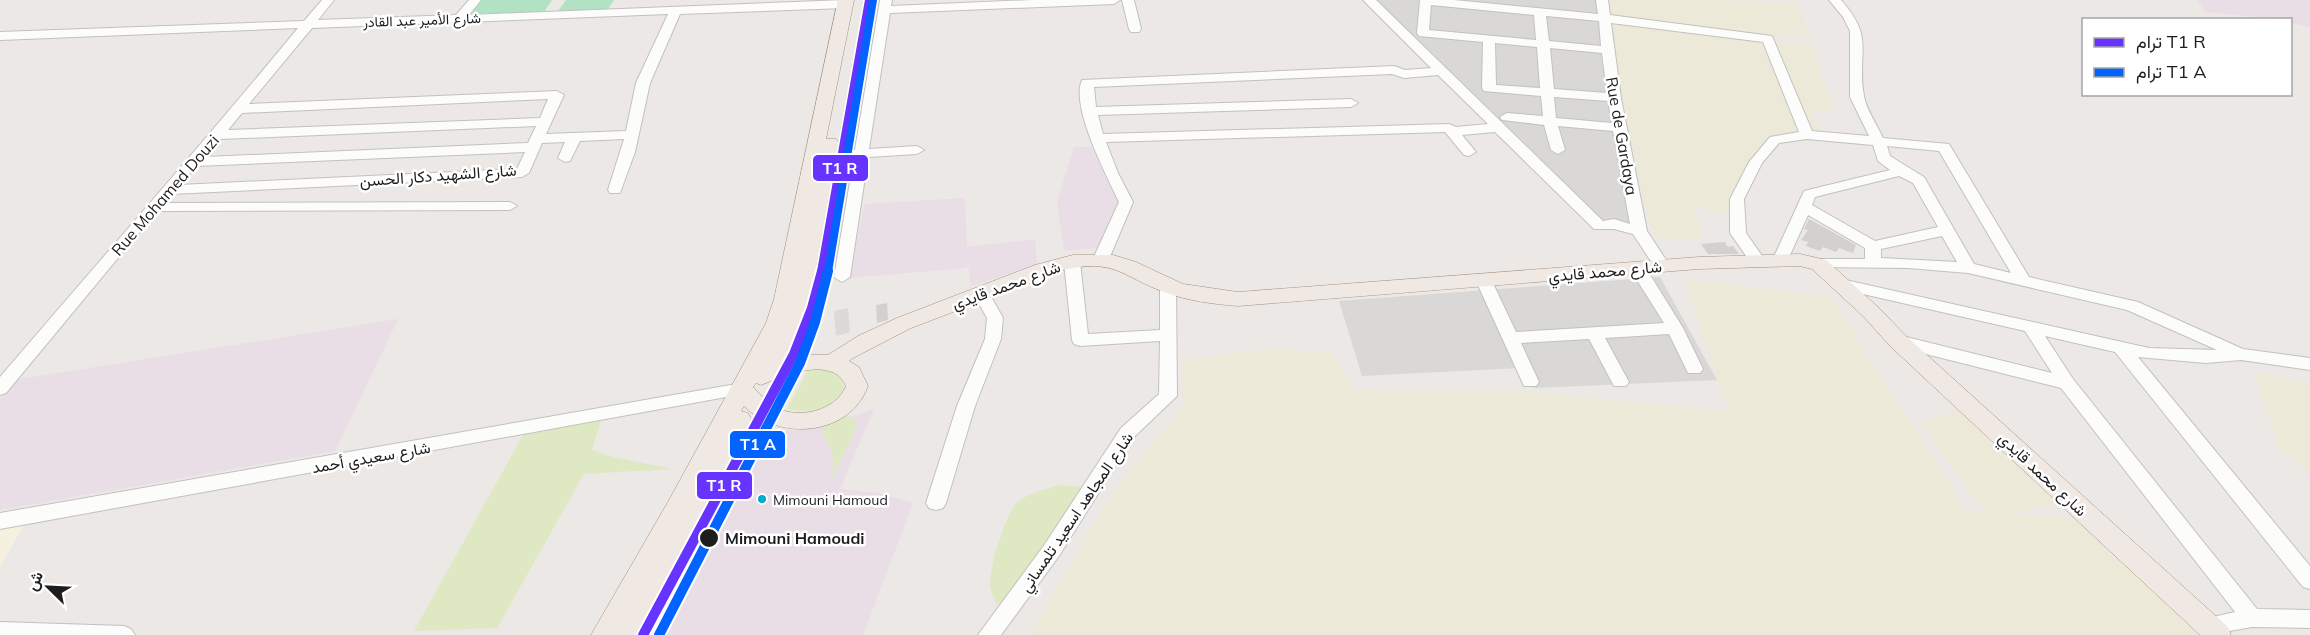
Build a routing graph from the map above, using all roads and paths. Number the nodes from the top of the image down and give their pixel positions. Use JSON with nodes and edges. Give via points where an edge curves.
{"nodes":[{"id":1,"x":328,"y":0,"type":"edge"},
{"id":2,"x":475,"y":0,"type":"edge"},
{"id":3,"x":1114,"y":0,"type":"edge"},
{"id":4,"x":1128,"y":0,"type":"edge"},
{"id":5,"x":1369,"y":0,"type":"edge"},
{"id":6,"x":1602,"y":0,"type":"edge"},
{"id":7,"x":1835,"y":0,"type":"edge"},
{"id":8,"x":849,"y":1,"type":"edge"},
{"id":9,"x":1430,"y":1,"type":"edge"},
{"id":10,"x":1490,"y":3,"type":"edge"},
{"id":11,"x":885,"y":5,"type":"edge"},
{"id":12,"x":1545,"y":8,"type":"edge"},
{"id":13,"x":676,"y":10,"type":"junction"},
{"id":14,"x":460,"y":18,"type":"junction"},
{"id":15,"x":1604,"y":18,"type":"junction"},
{"id":16,"x":308,"y":24,"type":"junction"},
{"id":17,"x":1136,"y":29,"type":"dead end"},
{"id":18,"x":0,"y":36,"type":"edge"},
{"id":19,"x":1489,"y":41,"type":"junction"},
{"id":20,"x":1543,"y":45,"type":"junction"},
{"id":21,"x":1608,"y":50,"type":"junction"},
{"id":22,"x":1439,"y":71,"type":"junction"},
{"id":23,"x":1546,"y":92,"type":"junction"},
{"id":24,"x":1614,"y":98,"type":"junction"},
{"id":25,"x":474,"y":99,"type":"junction"},
{"id":26,"x":1351,"y":103,"type":"dead end"},
{"id":27,"x":237,"y":110,"type":"junction"},
{"id":28,"x":1092,"y":111,"type":"junction"},
{"id":29,"x":1550,"y":121,"type":"junction"},
{"id":30,"x":545,"y":122,"type":"junction"},
{"id":31,"x":1504,"y":122,"type":"junction"},
{"id":32,"x":458,"y":125,"type":"junction"},
{"id":33,"x":1621,"y":128,"type":"junction"},
{"id":34,"x":328,"y":130,"type":"junction"},
{"id":35,"x":1452,"y":132,"type":"junction"},
{"id":36,"x":217,"y":135,"type":"junction"},
{"id":37,"x":631,"y":135,"type":"junction"},
{"id":38,"x":1807,"y":135,"type":"junction"},
{"id":39,"x":575,"y":136,"type":"junction"},
{"id":40,"x":1098,"y":138,"type":"junction"},
{"id":41,"x":536,"y":143,"type":"junction"},
{"id":42,"x":1880,"y":143,"type":"junction"},
{"id":43,"x":917,"y":150,"type":"dead end"},
{"id":44,"x":1557,"y":150,"type":"dead end"},
{"id":45,"x":443,"y":151,"type":"junction"},
{"id":46,"x":1469,"y":152,"type":"dead end"},
{"id":47,"x":861,"y":154,"type":"junction"},
{"id":48,"x":827,"y":156,"type":"junction"},
{"id":49,"x":310,"y":157,"type":"junction"},
{"id":50,"x":565,"y":158,"type":"dead end"},
{"id":51,"x":192,"y":162,"type":"junction"},
{"id":52,"x":1901,"y":171,"type":"junction"},
{"id":53,"x":426,"y":177,"type":"junction"},
{"id":54,"x":167,"y":190,"type":"junction"},
{"id":55,"x":615,"y":190,"type":"dead end"},
{"id":56,"x":510,"y":206,"type":"dead end"},
{"id":57,"x":1803,"y":206,"type":"junction"},
{"id":58,"x":153,"y":207,"type":"junction"},
{"id":59,"x":1947,"y":230,"type":"junction"},
{"id":60,"x":1639,"y":231,"type":"junction"},
{"id":61,"x":1873,"y":246,"type":"junction"},
{"id":62,"x":1101,"y":259,"type":"junction"},
{"id":63,"x":1781,"y":259,"type":"junction"},
{"id":64,"x":1757,"y":260,"type":"junction"},
{"id":65,"x":1072,"y":262,"type":"junction"},
{"id":66,"x":1872,"y":263,"type":"junction"},
{"id":67,"x":1819,"y":264,"type":"junction"},
{"id":68,"x":1662,"y":266,"type":"junction"},
{"id":69,"x":1968,"y":268,"type":"junction"},
{"id":70,"x":1638,"y":269,"type":"junction"},
{"id":71,"x":842,"y":278,"type":"dead end"},
{"id":72,"x":2023,"y":280,"type":"junction"},
{"id":73,"x":1484,"y":281,"type":"junction"},
{"id":74,"x":1841,"y":284,"type":"junction"},
{"id":75,"x":1168,"y":286,"type":"junction"},
{"id":76,"x":982,"y":295,"type":"junction"},
{"id":77,"x":2030,"y":326,"type":"junction"},
{"id":78,"x":1675,"y":328,"type":"junction"},
{"id":79,"x":1594,"y":333,"type":"junction"},
{"id":80,"x":1168,"y":336,"type":"junction"},
{"id":81,"x":1509,"y":338,"type":"junction"},
{"id":82,"x":1898,"y":341,"type":"junction"},
{"id":83,"x":785,"y":342,"type":"junction"},
{"id":84,"x":2122,"y":349,"type":"junction"},
{"id":85,"x":2241,"y":354,"type":"junction"},
{"id":86,"x":807,"y":362,"type":"junction"},
{"id":87,"x":2310,"y":364,"type":"edge"},
{"id":88,"x":841,"y":368,"type":"junction"},
{"id":89,"x":1694,"y":369,"type":"dead end"},
{"id":90,"x":766,"y":374,"type":"junction"},
{"id":91,"x":1530,"y":382,"type":"dead end"},
{"id":92,"x":1620,"y":382,"type":"dead end"},
{"id":93,"x":2067,"y":383,"type":"junction"},
{"id":94,"x":0,"y":389,"type":"edge"},
{"id":95,"x":746,"y":391,"type":"junction"},
{"id":96,"x":778,"y":417,"type":"junction"},
{"id":97,"x":734,"y":430,"type":"junction"},
{"id":98,"x":936,"y":503,"type":"dead end"},
{"id":99,"x":0,"y":521,"type":"edge"},
{"id":100,"x":2310,"y":581,"type":"edge"},
{"id":101,"x":2252,"y":618,"type":"junction"},
{"id":102,"x":2310,"y":619,"type":"edge"},
{"id":103,"x":2213,"y":630,"type":"edge"},
{"id":104,"x":0,"y":631,"type":"edge"},
{"id":105,"x":124,"y":635,"type":"edge"},
{"id":106,"x":604,"y":635,"type":"edge"},
{"id":107,"x":623,"y":635,"type":"edge"},
{"id":108,"x":990,"y":635,"type":"edge"}],
"edges":[{"from":1,"to":16,"type":"street","name":"Rue Mohamed Douzi"},
{"from":2,"to":14,"type":"street"},
{"from":3,"to":11,"type":"street"},
{"from":4,"to":17,"type":"street"},
{"from":5,"to":22,"type":"street"},
{"from":6,"to":15,"type":"street","name":"Rue de Gardaya"},
{"from":7,"to":42,"type":"street","via":[[1856,31],[1857,97]]},
{"from":8,"to":13,"type":"street","name":"شارع الأمير عبد القادر"},
{"from":8,"to":48,"type":"main road"},
{"from":8,"to":95,"type":"main road","via":[[784,299]]},
{"from":9,"to":10,"type":"street"},
{"from":9,"to":19,"type":"street","via":[[1423,33]]},
{"from":10,"to":12,"type":"street"},
{"from":11,"to":47,"type":"street"},
{"from":12,"to":15,"type":"street"},
{"from":12,"to":20,"type":"street"},
{"from":13,"to":14,"type":"street","name":"شارع الأمير عبد القادر"},
{"from":13,"to":37,"type":"street","via":[[643,83]]},
{"from":14,"to":16,"type":"street","name":"شارع الأمير عبد القادر"},
{"from":15,"to":21,"type":"street","name":"Rue de Gardaya"},
{"from":15,"to":38,"type":"street","via":[[1768,39]]},
{"from":16,"to":18,"type":"street","name":"شارع الأمير عبد القادر"},
{"from":16,"to":27,"type":"street","name":"Rue Mohamed Douzi"},
{"from":19,"to":20,"type":"street"},
{"from":19,"to":23,"type":"street","via":[[1489,88]]},
{"from":20,"to":21,"type":"street"},
{"from":20,"to":23,"type":"street"},
{"from":21,"to":24,"type":"street","name":"Rue de Gardaya"},
{"from":22,"to":28,"type":"street","via":[[1089,82],[1086,85]]},
{"from":22,"to":31,"type":"street"},
{"from":23,"to":24,"type":"street"},
{"from":23,"to":29,"type":"street"},
{"from":24,"to":33,"type":"street","name":"Rue de Gardaya"},
{"from":25,"to":27,"type":"street","name":"شارع الشهيد دكار الحسن"},
{"from":25,"to":30,"type":"street","name":"شارع الشهيد دكار الحسن","via":[[556,95]]},
{"from":25,"to":32,"type":"street"},
{"from":26,"to":28,"type":"street"},
{"from":27,"to":36,"type":"street","name":"Rue Mohamed Douzi"},
{"from":28,"to":40,"type":"street"},
{"from":29,"to":31,"type":"street"},
{"from":29,"to":33,"type":"street"},
{"from":29,"to":44,"type":"street"},
{"from":30,"to":32,"type":"street"},
{"from":30,"to":41,"type":"street","name":"شارع الشهيد دكار الحسن"},
{"from":31,"to":35,"type":"street"},
{"from":31,"to":60,"type":"street","via":[[1599,226],[1614,224]]},
{"from":32,"to":34,"type":"street"},
{"from":33,"to":60,"type":"street","name":"Rue de Gardaya"},
{"from":34,"to":36,"type":"street"},
{"from":34,"to":49,"type":"street"},
{"from":35,"to":40,"type":"street","via":[[1449,128]]},
{"from":35,"to":46,"type":"street"},
{"from":36,"to":51,"type":"street","name":"Rue Mohamed Douzi"},
{"from":37,"to":39,"type":"street"},
{"from":37,"to":55,"type":"street"},
{"from":38,"to":42,"type":"street"},
{"from":38,"to":64,"type":"street","via":[[1775,140],[1756,162],[1737,199],[1738,233]]},
{"from":39,"to":41,"type":"street"},
{"from":39,"to":50,"type":"street"},
{"from":40,"to":62,"type":"street","via":[[1126,202]]},
{"from":41,"to":45,"type":"street"},
{"from":41,"to":53,"type":"street","name":"شارع الشهيد دكار الحسن","via":[[522,173]]},
{"from":42,"to":52,"type":"street","via":[[1883,158]]},
{"from":42,"to":72,"type":"street","via":[[1944,147]]},
{"from":43,"to":47,"type":"street"},
{"from":45,"to":49,"type":"street"},
{"from":45,"to":53,"type":"street"},
{"from":47,"to":48,"type":"street"},
{"from":47,"to":71,"type":"street"},
{"from":48,"to":83,"type":"main road","via":[[811,257]]},
{"from":49,"to":51,"type":"street"},
{"from":51,"to":54,"type":"street","name":"Rue Mohamed Douzi"},
{"from":52,"to":57,"type":"street","via":[[1809,194]]},
{"from":52,"to":59,"type":"street","via":[[1919,180]]},
{"from":53,"to":54,"type":"street","name":"شارع الشهيد دكار الحسن"},
{"from":54,"to":58,"type":"street","name":"Rue Mohamed Douzi"},
{"from":56,"to":58,"type":"street"},
{"from":57,"to":61,"type":"street"},
{"from":57,"to":63,"type":"street"},
{"from":58,"to":94,"type":"street","name":"Rue Mohamed Douzi"},
{"from":59,"to":61,"type":"street"},
{"from":59,"to":69,"type":"street"},
{"from":60,"to":68,"type":"street","name":"Rue de Gardaya"},
{"from":61,"to":66,"type":"street"},
{"from":62,"to":65,"type":"main road","name":"شارع محمد قايدي"},
{"from":62,"to":75,"type":"main road","name":"شارع محمد قايدي","via":[[1121,263]]},
{"from":63,"to":64,"type":"main road","name":"شارع محمد قايدي"},
{"from":63,"to":67,"type":"main road","name":"شارع محمد قايدي"},
{"from":64,"to":68,"type":"main road","name":"شارع محمد قايدي"},
{"from":65,"to":76,"type":"main road","name":"شارع محمد قايدي"},
{"from":65,"to":80,"type":"street","via":[[1080,340]]},
{"from":66,"to":67,"type":"street"},
{"from":66,"to":69,"type":"street"},
{"from":67,"to":74,"type":"main road","name":"شارع محمد قايدي"},
{"from":68,"to":70,"type":"main road","name":"شارع محمد قايدي"},
{"from":69,"to":72,"type":"street"},
{"from":70,"to":73,"type":"main road","name":"شارع محمد قايدي"},
{"from":70,"to":78,"type":"street"},
{"from":72,"to":85,"type":"street","via":[[2132,306]]},
{"from":73,"to":75,"type":"main road","name":"شارع محمد قايدي","via":[[1249,299],[1200,295]]},
{"from":73,"to":81,"type":"street"},
{"from":74,"to":77,"type":"street"},
{"from":74,"to":82,"type":"main road","name":"شارع محمد قايدي"},
{"from":75,"to":80,"type":"street","name":"شارع المجاهد اسعيد تلمساني"},
{"from":76,"to":88,"type":"main road","name":"شارع محمد قايدي","via":[[869,340]]},
{"from":76,"to":98,"type":"street","via":[[994,318],[993,339],[966,406]]},
{"from":77,"to":84,"type":"street"},
{"from":77,"to":93,"type":"street"},
{"from":78,"to":79,"type":"street"},
{"from":78,"to":89,"type":"street"},
{"from":79,"to":81,"type":"street"},
{"from":79,"to":92,"type":"street"},
{"from":80,"to":108,"type":"street","name":"شارع المجاهد اسعيد تلمساني","via":[[1168,396],[1127,433],[1052,550]]},
{"from":81,"to":91,"type":"street"},
{"from":82,"to":93,"type":"street"},
{"from":82,"to":103,"type":"main road","name":"شارع محمد قايدي"},
{"from":83,"to":86,"type":"main road","via":[[796,357]]},
{"from":83,"to":90,"type":"main road"},
{"from":84,"to":85,"type":"street","via":[[2206,357]]},
{"from":84,"to":100,"type":"street"},
{"from":85,"to":87,"type":"street"},
{"from":86,"to":88,"type":"main road"},
{"from":86,"to":90,"type":"main road"},
{"from":88,"to":96,"type":"main road","via":[[856,381],[856,392],[848,403],[816,419]]},
{"from":90,"to":95,"type":"main road"},
{"from":93,"to":101,"type":"street"},
{"from":95,"to":96,"type":"main road","via":[[764,411]]},
{"from":95,"to":97,"type":"main road"},
{"from":95,"to":99,"type":"street","name":"شارع سعيدي أحمد"},
{"from":95,"to":106,"type":"main road"},
{"from":96,"to":97,"type":"main road","via":[[760,418]]},
{"from":97,"to":107,"type":"main road"},
{"from":101,"to":102,"type":"street"},
{"from":101,"to":103,"type":"street"},
{"from":104,"to":105,"type":"street"}]}
